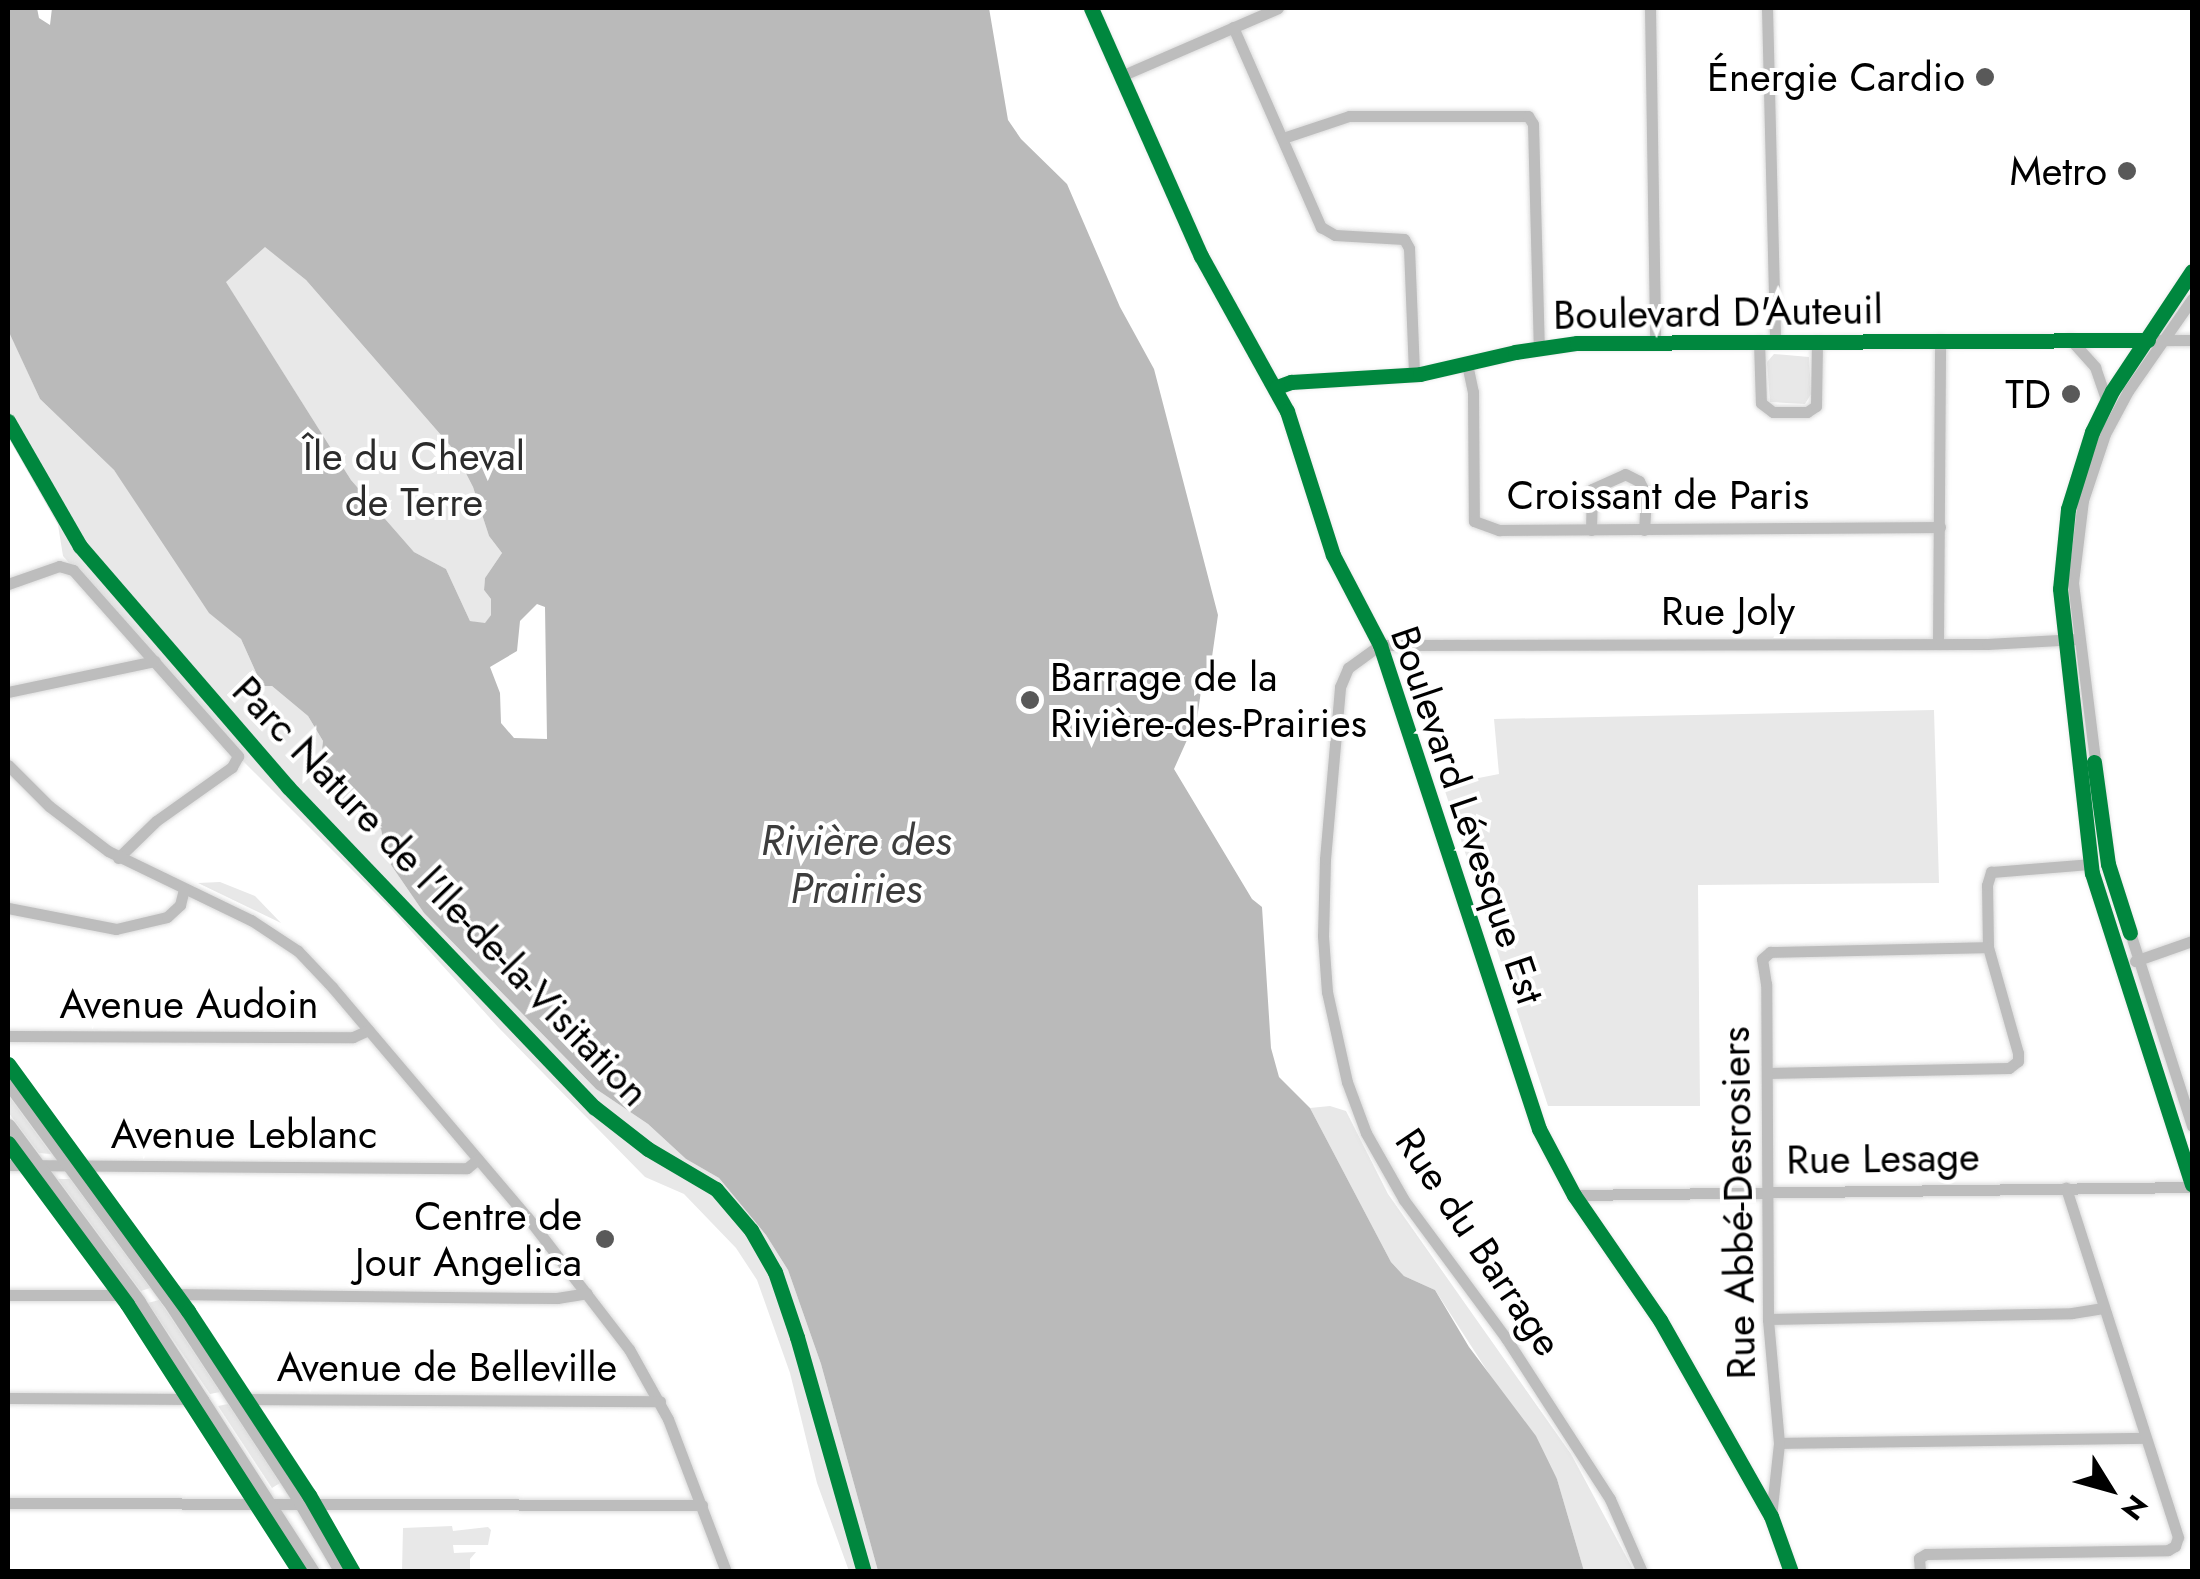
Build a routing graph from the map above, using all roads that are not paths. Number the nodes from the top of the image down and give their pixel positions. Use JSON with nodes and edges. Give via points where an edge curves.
{"nodes":[{"id":1,"x":1091,"y":8,"type":"edge"},
{"id":2,"x":1278,"y":8,"type":"edge"},
{"id":3,"x":1650,"y":8,"type":"edge"},
{"id":4,"x":1767,"y":8,"type":"edge"},
{"id":5,"x":1233,"y":27,"type":"junction"},
{"id":6,"x":1122,"y":76,"type":"junction"},
{"id":7,"x":1283,"y":138,"type":"junction"},
{"id":8,"x":2192,"y":271,"type":"edge"},
{"id":9,"x":2192,"y":299,"type":"edge"},
{"id":10,"x":2070,"y":339,"type":"junction"},
{"id":11,"x":1940,"y":340,"type":"junction"},
{"id":12,"x":2148,"y":340,"type":"junction"},
{"id":13,"x":2165,"y":340,"type":"junction"},
{"id":14,"x":2192,"y":340,"type":"edge"},
{"id":15,"x":1775,"y":341,"type":"junction"},
{"id":16,"x":1655,"y":342,"type":"junction"},
{"id":17,"x":1759,"y":342,"type":"junction"},
{"id":18,"x":1818,"y":342,"type":"junction"},
{"id":19,"x":1539,"y":348,"type":"junction"},
{"id":20,"x":1468,"y":364,"type":"junction"},
{"id":21,"x":1414,"y":375,"type":"junction"},
{"id":22,"x":1277,"y":387,"type":"junction"},
{"id":23,"x":2107,"y":401,"type":"junction"},
{"id":24,"x":1940,"y":528,"type":"junction"},
{"id":25,"x":1591,"y":530,"type":"junction"},
{"id":26,"x":1644,"y":530,"type":"junction"},
{"id":27,"x":8,"y":584,"type":"edge"},
{"id":28,"x":2070,"y":640,"type":"junction"},
{"id":29,"x":1938,"y":643,"type":"junction"},
{"id":30,"x":1380,"y":646,"type":"junction"},
{"id":31,"x":155,"y":661,"type":"junction"},
{"id":32,"x":8,"y":692,"type":"edge"},
{"id":33,"x":8,"y":766,"type":"edge"},
{"id":34,"x":118,"y":858,"type":"junction"},
{"id":35,"x":2090,"y":864,"type":"junction"},
{"id":36,"x":184,"y":888,"type":"junction"},
{"id":37,"x":8,"y":908,"type":"edge"},
{"id":38,"x":2192,"y":942,"type":"edge"},
{"id":39,"x":1988,"y":947,"type":"junction"},
{"id":40,"x":2138,"y":960,"type":"junction"},
{"id":41,"x":2122,"y":965,"type":"junction"},
{"id":42,"x":369,"y":1030,"type":"junction"},
{"id":43,"x":8,"y":1036,"type":"edge"},
{"id":44,"x":1768,"y":1073,"type":"junction"},
{"id":45,"x":8,"y":1082,"type":"edge"},
{"id":46,"x":8,"y":1126,"type":"edge"},
{"id":47,"x":2192,"y":1126,"type":"edge"},
{"id":48,"x":478,"y":1160,"type":"junction"},
{"id":49,"x":8,"y":1165,"type":"edge"},
{"id":50,"x":38,"y":1165,"type":"junction"},
{"id":51,"x":70,"y":1166,"type":"junction"},
{"id":52,"x":2192,"y":1185,"type":"edge"},
{"id":53,"x":2066,"y":1188,"type":"junction"},
{"id":54,"x":1766,"y":1192,"type":"junction"},
{"id":55,"x":1574,"y":1195,"type":"junction"},
{"id":56,"x":587,"y":1293,"type":"junction"},
{"id":57,"x":165,"y":1294,"type":"junction"},
{"id":58,"x":8,"y":1295,"type":"edge"},
{"id":59,"x":134,"y":1296,"type":"junction"},
{"id":60,"x":2102,"y":1308,"type":"junction"},
{"id":61,"x":1768,"y":1319,"type":"junction"},
{"id":62,"x":8,"y":1398,"type":"edge"},
{"id":63,"x":203,"y":1399,"type":"junction"},
{"id":64,"x":234,"y":1399,"type":"junction"},
{"id":65,"x":660,"y":1401,"type":"junction"},
{"id":66,"x":2144,"y":1438,"type":"junction"},
{"id":67,"x":1779,"y":1443,"type":"junction"},
{"id":68,"x":8,"y":1503,"type":"edge"},
{"id":69,"x":272,"y":1504,"type":"junction"},
{"id":70,"x":303,"y":1504,"type":"junction"},
{"id":71,"x":702,"y":1505,"type":"junction"},
{"id":72,"x":1771,"y":1516,"type":"junction"},
{"id":73,"x":312,"y":1572,"type":"edge"},
{"id":74,"x":342,"y":1572,"type":"edge"},
{"id":75,"x":726,"y":1572,"type":"edge"},
{"id":76,"x":1642,"y":1572,"type":"edge"},
{"id":77,"x":1792,"y":1572,"type":"edge"},
{"id":78,"x":1920,"y":1572,"type":"edge"}],
"edges":[{"from":1,"to":6,"type":"street","name":"Boulevard Lévesque Est"},
{"from":2,"to":5,"type":"street"},
{"from":3,"to":16,"type":"street"},
{"from":4,"to":15,"type":"street"},
{"from":5,"to":6,"type":"street"},
{"from":5,"to":7,"type":"street"},
{"from":6,"to":22,"type":"street","name":"Boulevard Lévesque Est","via":[[1201,256]]},
{"from":7,"to":19,"type":"street","via":[[1350,116],[1528,116]]},
{"from":7,"to":21,"type":"street","via":[[1322,227],[1334,236],[1404,239],[1409,248]]},
{"from":8,"to":12,"type":"street"},
{"from":9,"to":13,"type":"street"},
{"from":10,"to":11,"type":"street","name":"Boulevard D'Auteuil"},
{"from":10,"to":12,"type":"street","name":"Boulevard D'Auteuil"},
{"from":10,"to":23,"type":"street","via":[[2095,367]]},
{"from":11,"to":18,"type":"street","name":"Boulevard D'Auteuil"},
{"from":11,"to":24,"type":"street"},
{"from":12,"to":13,"type":"street","name":"Boulevard D'Auteuil"},
{"from":12,"to":23,"type":"street"},
{"from":13,"to":14,"type":"street","name":"Boulevard D'Auteuil"},
{"from":13,"to":28,"type":"street","via":[[2119,406],[2089,478],[2075,553]]},
{"from":15,"to":17,"type":"street","name":"Boulevard D'Auteuil"},
{"from":15,"to":18,"type":"street","name":"Boulevard D'Auteuil"},
{"from":16,"to":17,"type":"street","name":"Boulevard D'Auteuil"},
{"from":16,"to":19,"type":"street","name":"Boulevard D'Auteuil"},
{"from":17,"to":18,"type":"street","via":[[1761,403],[1772,412],[1807,412],[1817,404]]},
{"from":19,"to":20,"type":"street","name":"Boulevard D'Auteuil"},
{"from":20,"to":21,"type":"street","name":"Boulevard D'Auteuil"},
{"from":20,"to":25,"type":"street","name":"Croissant de Paris","via":[[1474,521],[1499,530]]},
{"from":21,"to":22,"type":"street","name":"Boulevard D'Auteuil"},
{"from":22,"to":30,"type":"street","name":"Boulevard Lévesque Est","via":[[1334,555]]},
{"from":23,"to":28,"type":"street","via":[[2084,452],[2066,520],[2060,589]]},
{"from":24,"to":26,"type":"street","name":"Croissant de Paris"},
{"from":24,"to":29,"type":"street"},
{"from":25,"to":26,"type":"street","name":"Croissant de Paris"},
{"from":25,"to":26,"type":"street","via":[[1592,489],[1625,474],[1646,494]]},
{"from":27,"to":31,"type":"street","via":[[50,568],[74,570]]},
{"from":28,"to":29,"type":"street","name":"Rue Joly"},
{"from":28,"to":35,"type":"street"},
{"from":28,"to":40,"type":"street","via":[[2107,856]]},
{"from":29,"to":30,"type":"street","name":"Rue Joly"},
{"from":30,"to":55,"type":"street","name":"Boulevard Lévesque Est","via":[[1539,1129]]},
{"from":30,"to":76,"type":"street","name":"Rue du Barrage","via":[[1358,657],[1340,688],[1323,936],[1339,1055],[1366,1133],[1404,1200],[1506,1338],[1610,1499]]},
{"from":31,"to":32,"type":"street"},
{"from":31,"to":34,"type":"street","via":[[238,756]]},
{"from":33,"to":34,"type":"street"},
{"from":34,"to":36,"type":"street"},
{"from":35,"to":39,"type":"street","via":[[1992,872]]},
{"from":35,"to":41,"type":"street"},
{"from":36,"to":37,"type":"street","via":[[180,905],[167,916],[116,929]]},
{"from":36,"to":42,"type":"street","via":[[298,951]]},
{"from":38,"to":40,"type":"street"},
{"from":39,"to":44,"type":"street","name":"Rue Abbé-Desrosiers","via":[[1770,952],[1762,959]]},
{"from":39,"to":44,"type":"street","via":[[2018,1061],[2009,1068]]},
{"from":40,"to":41,"type":"street"},
{"from":40,"to":47,"type":"street"},
{"from":41,"to":52,"type":"street"},
{"from":42,"to":43,"type":"street","name":"Avenue Audoin","via":[[353,1037]]},
{"from":42,"to":48,"type":"street"},
{"from":44,"to":54,"type":"street","name":"Rue Abbé-Desrosiers"},
{"from":45,"to":51,"type":"main road"},
{"from":46,"to":50,"type":"main road"},
{"from":48,"to":51,"type":"street","name":"Avenue Leblanc","via":[[467,1168]]},
{"from":48,"to":56,"type":"street"},
{"from":49,"to":50,"type":"street","name":"Avenue Leblanc"},
{"from":50,"to":51,"type":"street","name":"Avenue Leblanc"},
{"from":50,"to":59,"type":"main road"},
{"from":51,"to":57,"type":"main road"},
{"from":52,"to":53,"type":"street","name":"Rue Lesage"},
{"from":53,"to":54,"type":"street","name":"Rue Lesage"},
{"from":53,"to":60,"type":"street"},
{"from":54,"to":55,"type":"street","name":"Rue Lesage"},
{"from":54,"to":61,"type":"street","name":"Rue Abbé-Desrosiers"},
{"from":55,"to":72,"type":"street","name":"Boulevard Lévesque Est","via":[[1660,1320]]},
{"from":56,"to":57,"type":"street"},
{"from":56,"to":65,"type":"street"},
{"from":57,"to":64,"type":"main road"},
{"from":58,"to":59,"type":"street"},
{"from":59,"to":63,"type":"main road"},
{"from":60,"to":61,"type":"street"},
{"from":60,"to":66,"type":"street"},
{"from":61,"to":67,"type":"street","name":"Rue Abbé-Desrosiers"},
{"from":62,"to":63,"type":"street"},
{"from":63,"to":69,"type":"main road"},
{"from":64,"to":65,"type":"street","name":"Avenue de Belleville"},
{"from":64,"to":70,"type":"main road"},
{"from":65,"to":71,"type":"street"},
{"from":66,"to":67,"type":"street"},
{"from":66,"to":78,"type":"street","via":[[2178,1537],[2175,1546],[1926,1554],[1919,1558]]},
{"from":67,"to":72,"type":"street","name":"Rue Abbé-Desrosiers"},
{"from":68,"to":69,"type":"street"},
{"from":69,"to":70,"type":"street"},
{"from":69,"to":73,"type":"main road"},
{"from":70,"to":71,"type":"street"},
{"from":70,"to":74,"type":"main road"},
{"from":71,"to":75,"type":"street"},
{"from":72,"to":77,"type":"street","name":"Boulevard Lévesque Est"}]}
